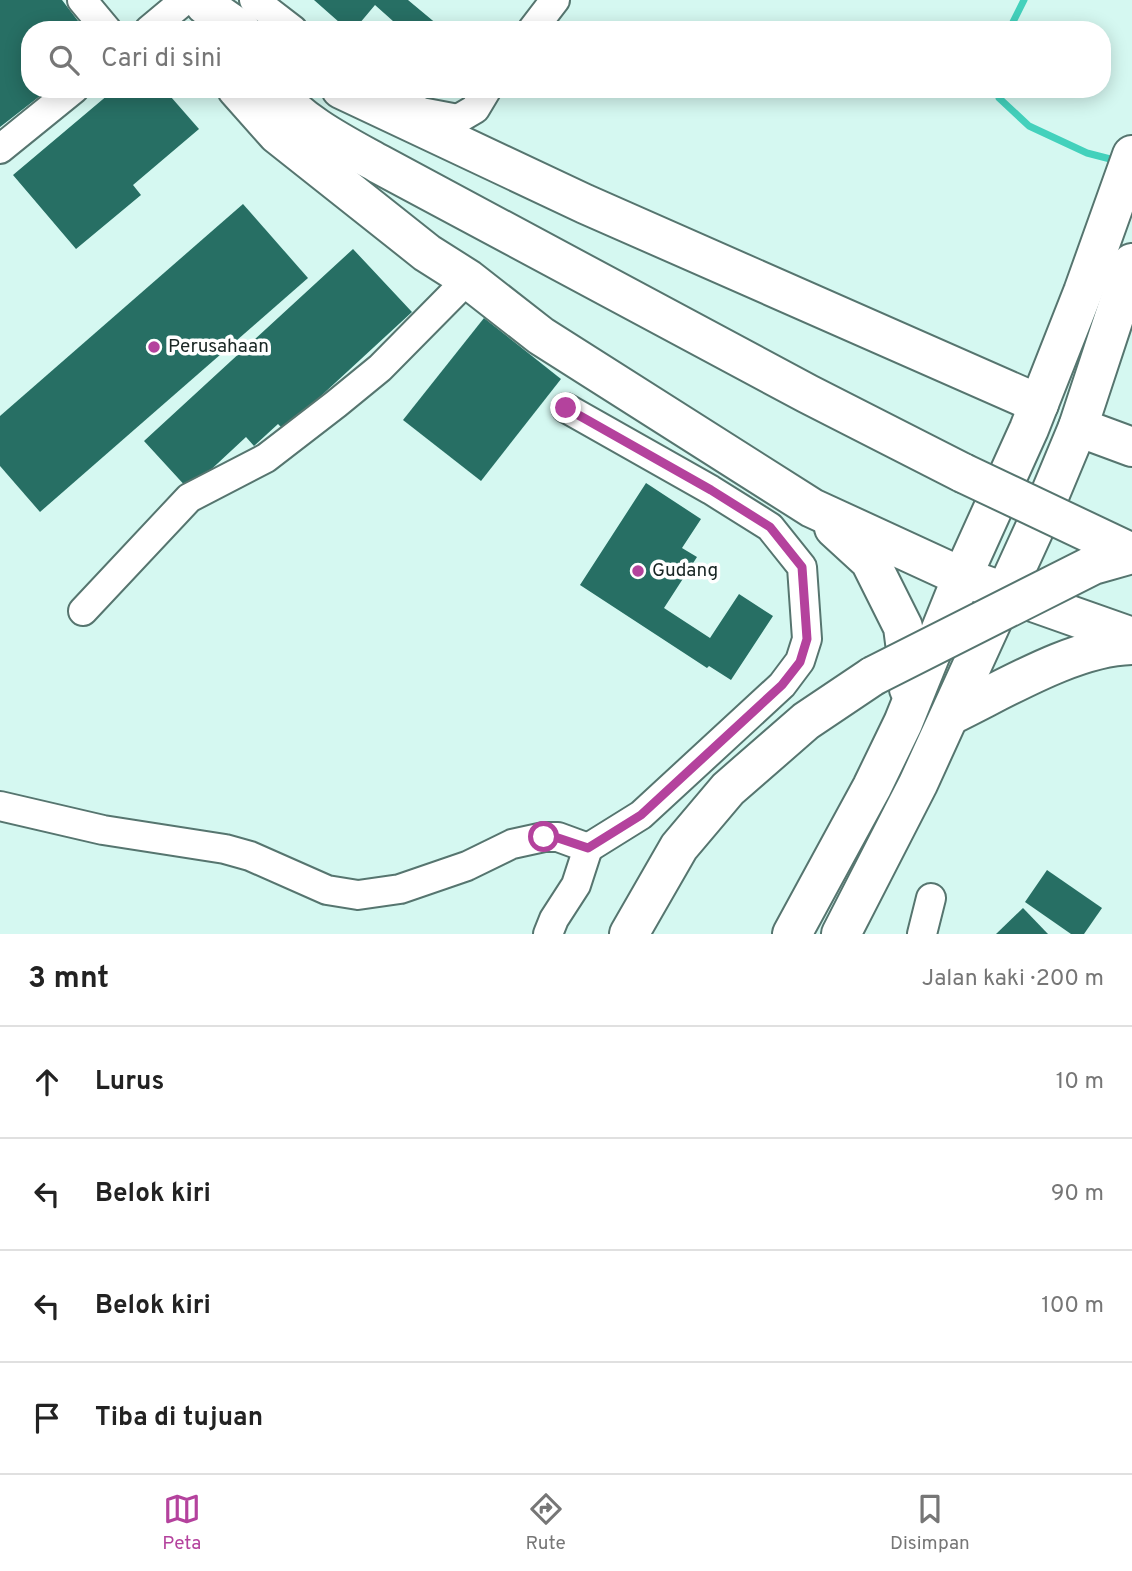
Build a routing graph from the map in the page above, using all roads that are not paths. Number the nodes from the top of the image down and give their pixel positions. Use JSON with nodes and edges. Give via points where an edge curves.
{"nodes":[{"id":1,"x":82,"y":0,"type":"edge"},
{"id":2,"x":254,"y":0,"type":"edge"},
{"id":3,"x":283,"y":0,"type":"edge"},
{"id":4,"x":555,"y":0,"type":"edge"},
{"id":5,"x":203,"y":9,"type":"edge"},
{"id":6,"x":100,"y":21,"type":"edge"},
{"id":7,"x":172,"y":21,"type":"edge"},
{"id":8,"x":225,"y":21,"type":"edge"},
{"id":9,"x":281,"y":21,"type":"edge"},
{"id":10,"x":307,"y":21,"type":"edge"},
{"id":11,"x":539,"y":21,"type":"edge"},
{"id":12,"x":63,"y":98,"type":"edge"},
{"id":13,"x":245,"y":98,"type":"edge"},
{"id":14,"x":282,"y":98,"type":"edge"},
{"id":15,"x":360,"y":98,"type":"edge"},
{"id":16,"x":399,"y":98,"type":"edge"},
{"id":17,"x":481,"y":98,"type":"edge"},
{"id":18,"x":0,"y":149,"type":"edge"},
{"id":19,"x":1132,"y":155,"type":"edge"},
{"id":20,"x":1132,"y":263,"type":"edge"},
{"id":21,"x":468,"y":279,"type":"junction"},
{"id":22,"x":1100,"y":298,"type":"junction"},
{"id":23,"x":1039,"y":404,"type":"junction"},
{"id":24,"x":566,"y":408,"type":"dead end"},
{"id":25,"x":1078,"y":427,"type":"junction"},
{"id":26,"x":1132,"y":447,"type":"edge"},
{"id":27,"x":812,"y":508,"type":"junction"},
{"id":28,"x":1132,"y":554,"type":"edge"},
{"id":29,"x":962,"y":577,"type":"junction"},
{"id":30,"x":1005,"y":591,"type":"junction"},
{"id":31,"x":83,"y":611,"type":"dead end"},
{"id":32,"x":1132,"y":637,"type":"edge"},
{"id":33,"x":1132,"y":645,"type":"edge"},
{"id":34,"x":951,"y":715,"type":"junction"},
{"id":35,"x":903,"y":723,"type":"junction"},
{"id":36,"x":0,"y":806,"type":"edge"},
{"id":37,"x":588,"y":848,"type":"junction"},
{"id":38,"x":930,"y":898,"type":"dead end"},
{"id":39,"x":548,"y":934,"type":"edge"},
{"id":40,"x":629,"y":934,"type":"edge"},
{"id":41,"x":792,"y":934,"type":"edge"},
{"id":42,"x":841,"y":934,"type":"edge"},
{"id":43,"x":922,"y":934,"type":"edge"}],
"edges":[{"from":1,"to":6,"type":"street"},
{"from":2,"to":9,"type":"street"},
{"from":3,"to":10,"type":"street"},
{"from":4,"to":11,"type":"street"},
{"from":5,"to":7,"type":"street"},
{"from":5,"to":8,"type":"highway"},
{"from":12,"to":18,"type":"street"},
{"from":13,"to":21,"type":"highway","via":[[277,134],[427,253]]},
{"from":14,"to":28,"type":"highway","bridge":true,"via":[[322,132],[783,381]]},
{"from":15,"to":23,"type":"highway","via":[[623,221]]},
{"from":16,"to":17,"type":"street","via":[[421,112],[458,119]]},
{"from":19,"to":22,"type":"highway"},
{"from":20,"to":22,"type":"highway"},
{"from":21,"to":27,"type":"highway","via":[[541,336]]},
{"from":21,"to":31,"type":"street","via":[[380,368],[336,404],[267,458],[189,498]]},
{"from":22,"to":23,"type":"highway"},
{"from":22,"to":25,"type":"highway"},
{"from":23,"to":29,"type":"highway"},
{"from":24,"to":37,"type":"street","via":[[770,527],[802,567],[806,606],[807,639],[800,662],[782,685],[641,815]]},
{"from":25,"to":26,"type":"highway"},
{"from":25,"to":30,"type":"highway"},
{"from":27,"to":29,"type":"highway"},
{"from":27,"to":35,"type":"highway","via":[[870,561],[903,627],[910,681]]},
{"from":28,"to":40,"type":"highway","bridge":true,"via":[[1093,565],[873,677],[806,720],[728,789],[679,847]]},
{"from":29,"to":30,"type":"highway"},
{"from":29,"to":35,"type":"highway"},
{"from":30,"to":32,"type":"highway"},
{"from":30,"to":34,"type":"highway"},
{"from":33,"to":34,"type":"highway","via":[[1084,653]]},
{"from":34,"to":42,"type":"highway"},
{"from":35,"to":41,"type":"highway"},
{"from":36,"to":37,"type":"street","via":[[103,830],[225,849],[327,890],[358,895],[400,889],[467,866],[512,844],[544,837]]},
{"from":37,"to":39,"type":"street","via":[[576,885]]},
{"from":38,"to":43,"type":"street"}]}
